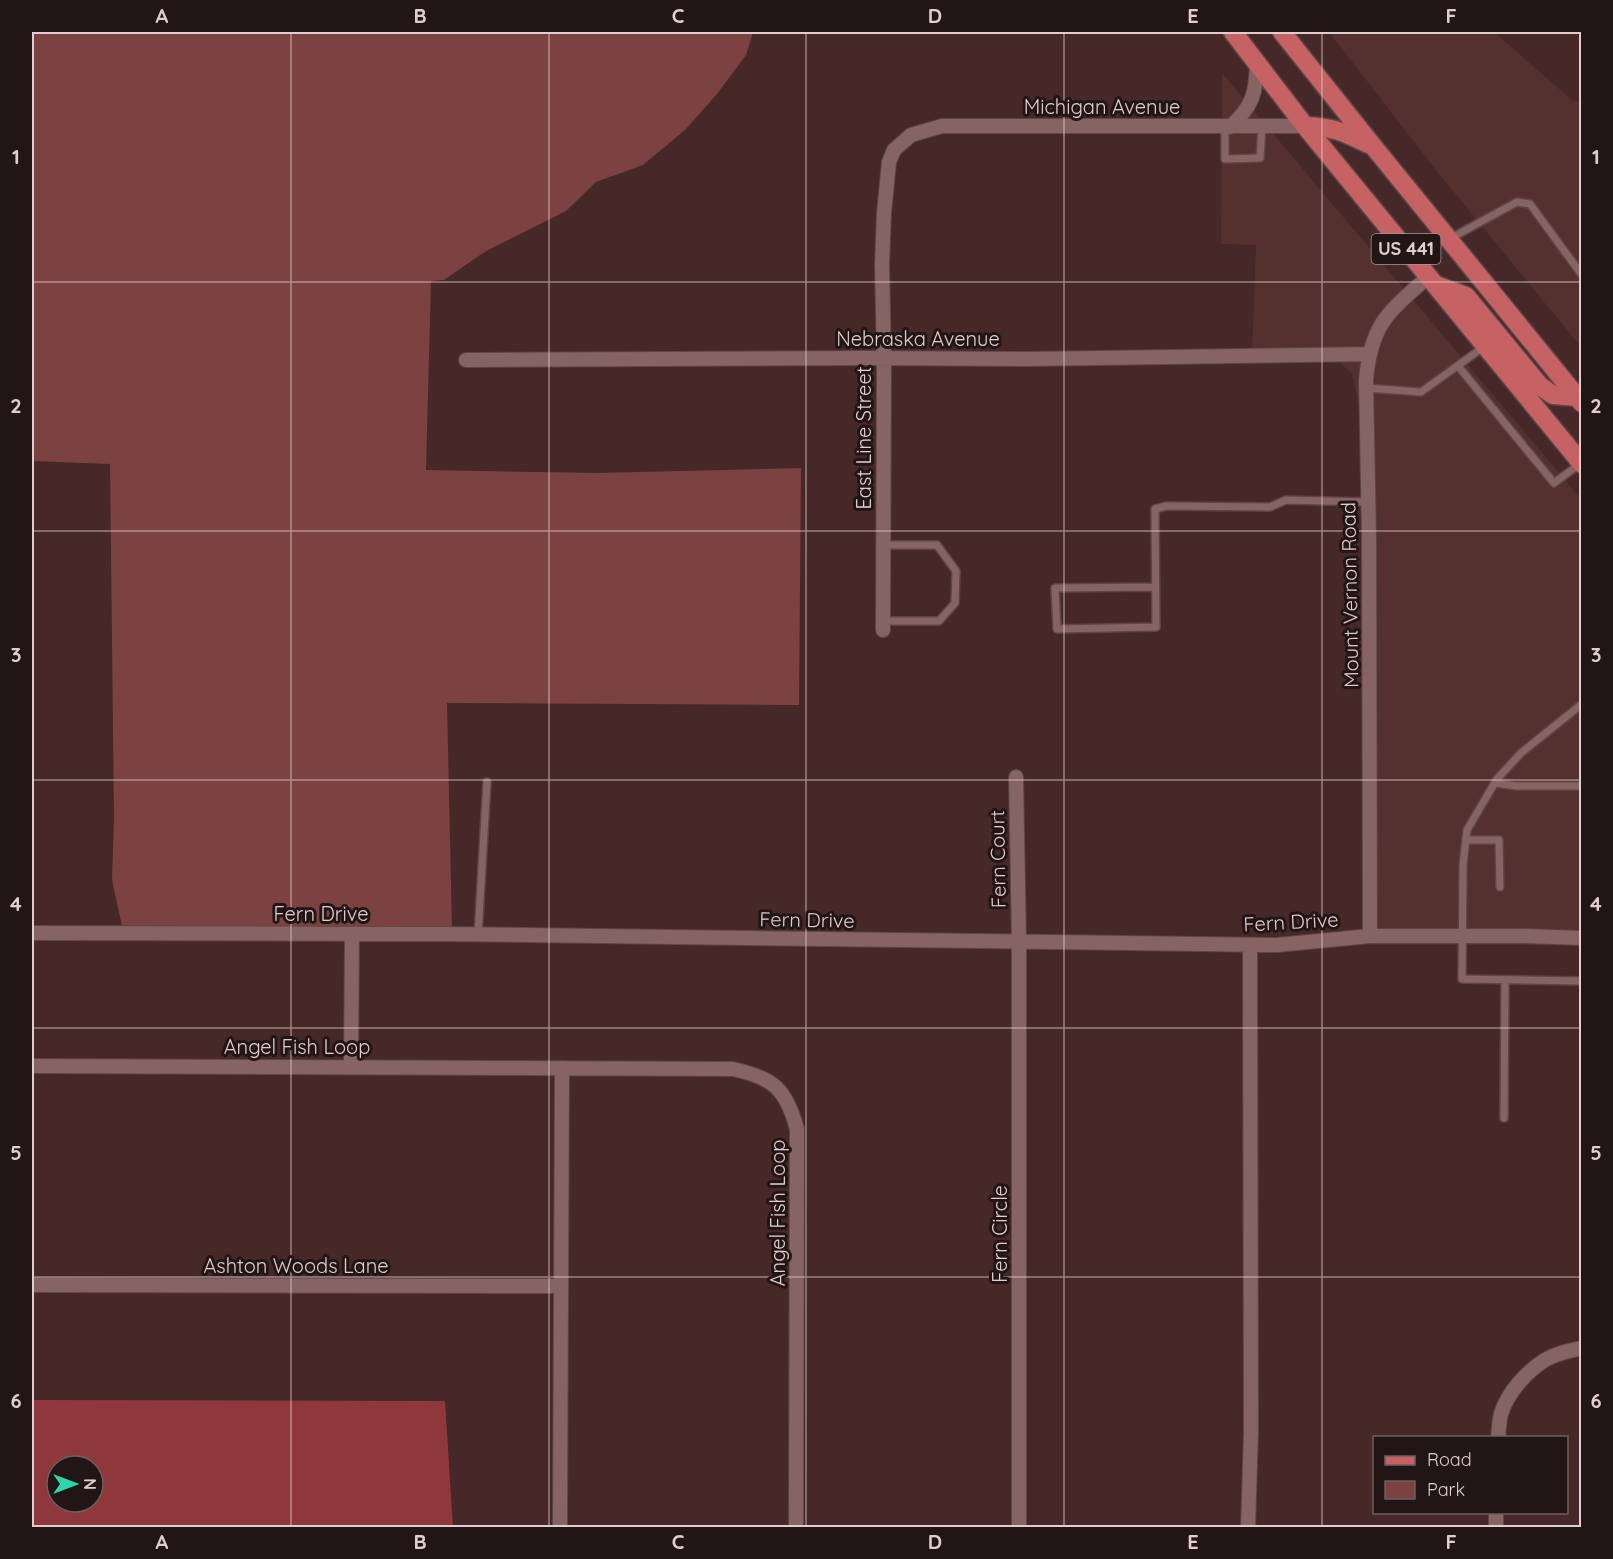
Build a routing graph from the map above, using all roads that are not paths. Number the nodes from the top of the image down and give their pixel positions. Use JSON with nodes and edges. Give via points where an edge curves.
{"nodes":[{"id":1,"x":1233,"y":32,"type":"edge"},
{"id":2,"x":1282,"y":32,"type":"edge"},
{"id":3,"x":1257,"y":63,"type":"junction"},
{"id":4,"x":1262,"y":126,"type":"junction"},
{"id":5,"x":1305,"y":126,"type":"junction"},
{"id":6,"x":1227,"y":127,"type":"junction"},
{"id":7,"x":902,"y":142,"type":"joint"},
{"id":8,"x":1372,"y":146,"type":"junction"},
{"id":9,"x":1448,"y":239,"type":"junction"},
{"id":10,"x":1581,"y":275,"type":"edge"},
{"id":11,"x":1431,"y":280,"type":"junction"},
{"id":12,"x":1485,"y":346,"type":"junction"},
{"id":13,"x":1369,"y":354,"type":"junction"},
{"id":14,"x":884,"y":358,"type":"junction"},
{"id":15,"x":466,"y":360,"type":"dead end"},
{"id":16,"x":1458,"y":366,"type":"junction"},
{"id":17,"x":1366,"y":388,"type":"junction"},
{"id":18,"x":1580,"y":399,"type":"edge"},
{"id":19,"x":1581,"y":463,"type":"edge"},
{"id":20,"x":1368,"y":502,"type":"junction"},
{"id":21,"x":883,"y":545,"type":"junction"},
{"id":22,"x":1155,"y":587,"type":"junction"},
{"id":23,"x":883,"y":626,"type":"joint"},
{"id":24,"x":1581,"y":704,"type":"edge"},
{"id":25,"x":1016,"y":777,"type":"dead end"},
{"id":26,"x":487,"y":782,"type":"dead end"},
{"id":27,"x":1495,"y":783,"type":"junction"},
{"id":28,"x":1581,"y":786,"type":"edge"},
{"id":29,"x":1466,"y":840,"type":"junction"},
{"id":30,"x":1500,"y":887,"type":"dead end"},
{"id":31,"x":32,"y":933,"type":"edge"},
{"id":32,"x":352,"y":934,"type":"junction"},
{"id":33,"x":478,"y":934,"type":"junction"},
{"id":34,"x":1370,"y":936,"type":"junction"},
{"id":35,"x":1462,"y":936,"type":"junction"},
{"id":36,"x":1581,"y":938,"type":"edge"},
{"id":37,"x":1019,"y":941,"type":"junction"},
{"id":38,"x":1250,"y":945,"type":"junction"},
{"id":39,"x":1505,"y":980,"type":"junction"},
{"id":40,"x":1581,"y":981,"type":"edge"},
{"id":41,"x":32,"y":1066,"type":"edge"},
{"id":42,"x":351,"y":1067,"type":"junction"},
{"id":43,"x":562,"y":1068,"type":"junction"},
{"id":44,"x":1504,"y":1118,"type":"dead end"},
{"id":45,"x":32,"y":1285,"type":"edge"},
{"id":46,"x":561,"y":1286,"type":"junction"},
{"id":47,"x":1581,"y":1348,"type":"edge"},
{"id":48,"x":1498,"y":1436,"type":"edge"},
{"id":49,"x":560,"y":1527,"type":"edge"},
{"id":50,"x":796,"y":1527,"type":"edge"},
{"id":51,"x":1019,"y":1527,"type":"edge"},
{"id":52,"x":1248,"y":1527,"type":"edge"}],
"edges":[{"from":1,"to":3,"type":"main road","number":"US 441"},
{"from":2,"to":8,"type":"main road","number":"US 441"},
{"from":3,"to":5,"type":"main road","number":"US 441"},
{"from":3,"to":6,"type":"street","via":[[1252,101]]},
{"from":4,"to":5,"type":"street","name":"Michigan Avenue"},
{"from":4,"to":6,"type":"street","name":"Michigan Avenue"},
{"from":4,"to":6,"type":"lane","via":[[1260,158],[1225,159]]},
{"from":5,"to":8,"type":"main road","via":[[1341,130]]},
{"from":5,"to":11,"type":"main road","number":"US 441"},
{"from":6,"to":7,"type":"street","name":"Michigan Avenue","via":[[942,126],[911,135]]},
{"from":7,"to":14,"type":"street","name":"East Line Street","via":[[889,162],[884,213]]},
{"from":8,"to":9,"type":"main road","number":"US 441"},
{"from":9,"to":10,"type":"lane","via":[[1517,202],[1530,204]]},
{"from":9,"to":18,"type":"main road","number":"US 441"},
{"from":11,"to":12,"type":"main road","number":"US 441"},
{"from":11,"to":13,"type":"street","name":"Mount Vernon Road","via":[[1384,318]]},
{"from":11,"to":18,"type":"main road","via":[[1466,296],[1540,386],[1553,395]]},
{"from":12,"to":16,"type":"lane"},
{"from":12,"to":19,"type":"main road","number":"US 441"},
{"from":13,"to":14,"type":"street","name":"Nebraska Avenue"},
{"from":13,"to":17,"type":"street","name":"Mount Vernon Road"},
{"from":14,"to":15,"type":"street","name":"Nebraska Avenue"},
{"from":14,"to":21,"type":"street","name":"East Line Street"},
{"from":16,"to":17,"type":"lane","via":[[1422,392]]},
{"from":16,"to":19,"type":"lane","via":[[1554,483]]},
{"from":17,"to":20,"type":"street","name":"Mount Vernon Road"},
{"from":20,"to":22,"type":"lane","via":[[1286,500],[1269,507],[1155,509]]},
{"from":20,"to":34,"type":"street","name":"Mount Vernon Road"},
{"from":21,"to":23,"type":"street","name":"East Line Street"},
{"from":21,"to":23,"type":"lane","via":[[937,545],[956,570],[955,603],[939,621]]},
{"from":22,"to":22,"type":"lane","via":[[1156,627],[1057,629],[1055,588]]},
{"from":24,"to":27,"type":"lane","via":[[1521,753]]},
{"from":25,"to":37,"type":"street","name":"Fern Court"},
{"from":26,"to":33,"type":"lane"},
{"from":27,"to":28,"type":"lane"},
{"from":27,"to":29,"type":"lane","via":[[1467,830]]},
{"from":29,"to":30,"type":"lane","via":[[1499,840]]},
{"from":29,"to":35,"type":"lane"},
{"from":31,"to":32,"type":"street","name":"Fern Drive"},
{"from":32,"to":33,"type":"street","name":"Fern Drive"},
{"from":32,"to":42,"type":"street"},
{"from":33,"to":37,"type":"street","name":"Fern Drive"},
{"from":34,"to":35,"type":"street","name":"Fern Drive"},
{"from":34,"to":38,"type":"street","name":"Fern Drive"},
{"from":35,"to":36,"type":"street","name":"Fern Drive"},
{"from":35,"to":39,"type":"lane","via":[[1462,979]]},
{"from":37,"to":38,"type":"street","name":"Fern Drive"},
{"from":37,"to":51,"type":"street","name":"Fern Circle"},
{"from":38,"to":52,"type":"street"},
{"from":39,"to":40,"type":"lane"},
{"from":39,"to":44,"type":"lane"},
{"from":41,"to":42,"type":"street","name":"Angel Fish Loop"},
{"from":42,"to":43,"type":"street","name":"Angel Fish Loop"},
{"from":43,"to":46,"type":"street"},
{"from":43,"to":50,"type":"street","name":"Angel Fish Loop","via":[[733,1069],[756,1074],[776,1086],[790,1106],[797,1129],[798,1160]]},
{"from":45,"to":46,"type":"street","name":"Ashton Woods Lane"},
{"from":46,"to":49,"type":"street"},
{"from":47,"to":48,"type":"street","via":[[1546,1359],[1531,1371],[1505,1403]]}]}
